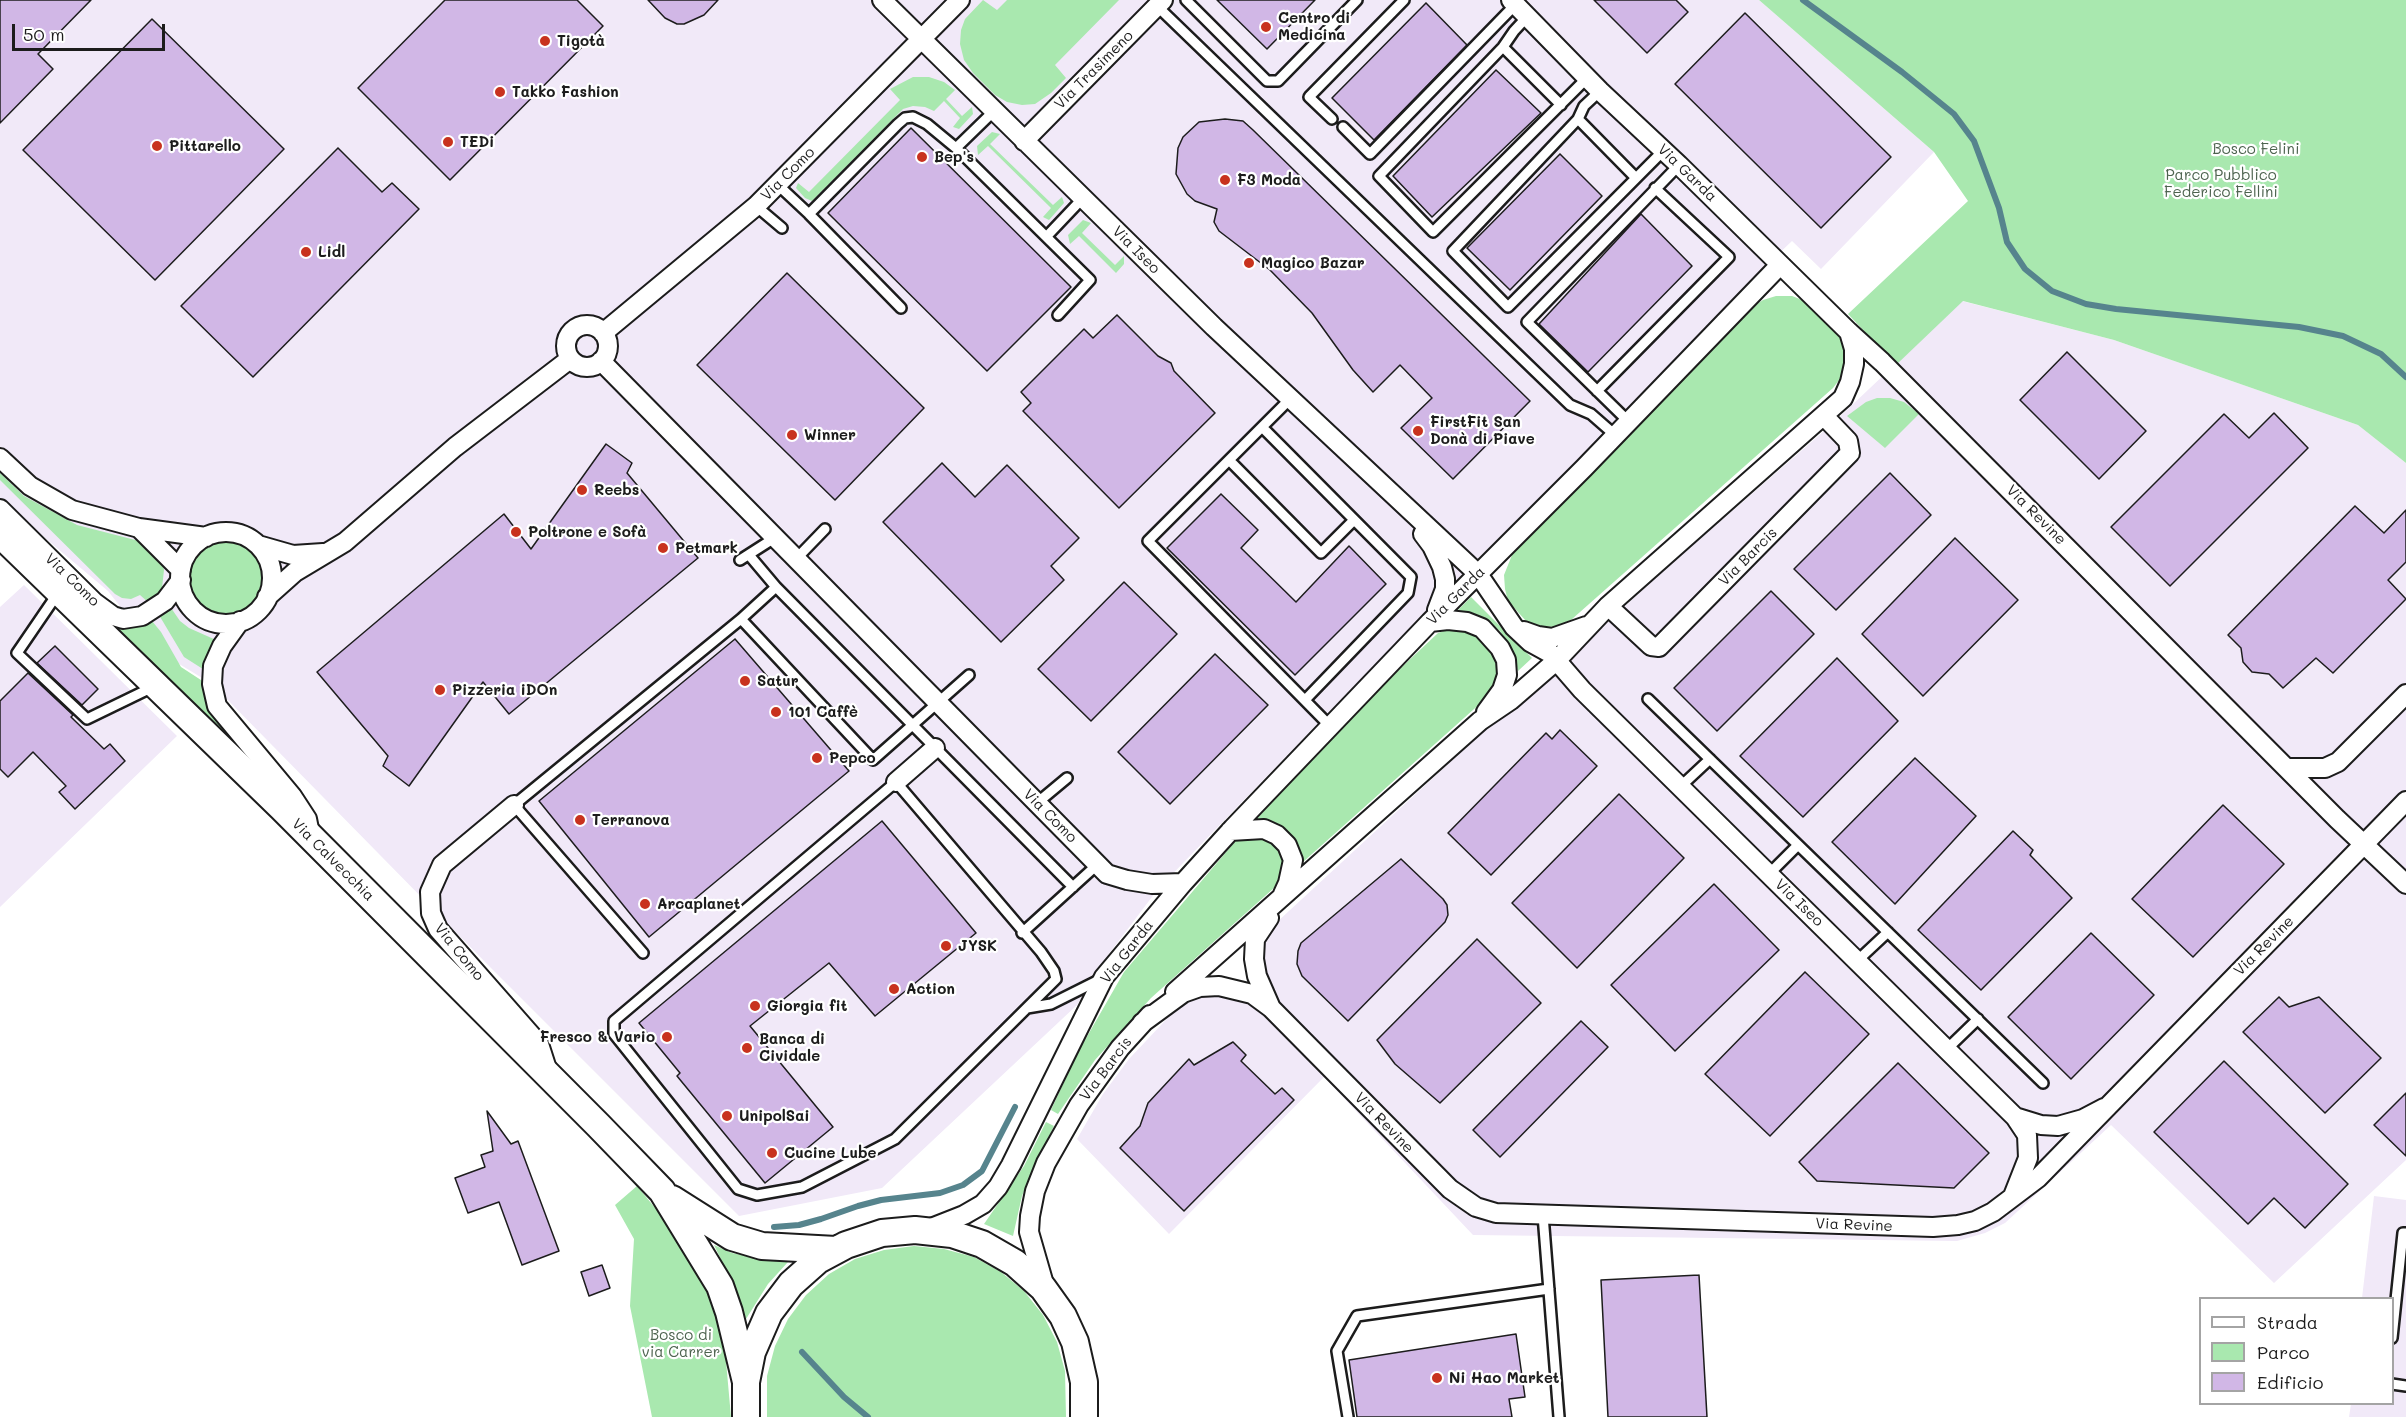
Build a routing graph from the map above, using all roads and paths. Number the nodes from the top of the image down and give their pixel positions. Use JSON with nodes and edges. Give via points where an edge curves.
{"nodes":[{"id":1,"x":882,"y":0,"type":"edge"},
{"id":2,"x":960,"y":0,"type":"edge"},
{"id":3,"x":1185,"y":0,"type":"edge"},
{"id":4,"x":1357,"y":0,"type":"edge"},
{"id":5,"x":1404,"y":0,"type":"edge"},
{"id":6,"x":1160,"y":3,"type":"edge"},
{"id":7,"x":1518,"y":7,"type":"edge"},
{"id":8,"x":922,"y":39,"type":"junction"},
{"id":9,"x":1503,"y":47,"type":"junction"},
{"id":10,"x":1588,"y":77,"type":"junction"},
{"id":11,"x":1600,"y":91,"type":"junction"},
{"id":12,"x":1561,"y":105,"type":"junction"},
{"id":13,"x":994,"y":111,"type":"junction"},
{"id":14,"x":1332,"y":119,"type":"dead end"},
{"id":15,"x":1578,"y":119,"type":"junction"},
{"id":16,"x":1343,"y":127,"type":"dead end"},
{"id":17,"x":1024,"y":141,"type":"junction"},
{"id":18,"x":956,"y":148,"type":"junction"},
{"id":19,"x":1664,"y":150,"type":"junction"},
{"id":20,"x":1679,"y":165,"type":"junction"},
{"id":21,"x":1636,"y":178,"type":"junction"},
{"id":22,"x":778,"y":185,"type":"junction"},
{"id":23,"x":1655,"y":188,"type":"junction"},
{"id":24,"x":1083,"y":198,"type":"junction"},
{"id":25,"x":756,"y":206,"type":"junction"},
{"id":26,"x":809,"y":214,"type":"junction"},
{"id":27,"x":782,"y":228,"type":"dead end"},
{"id":28,"x":1047,"y":236,"type":"junction"},
{"id":29,"x":1780,"y":265,"type":"junction"},
{"id":30,"x":901,"y":308,"type":"dead end"},
{"id":31,"x":1058,"y":315,"type":"dead end"},
{"id":32,"x":1849,"y":332,"type":"junction"},
{"id":33,"x":603,"y":333,"type":"junction"},
{"id":34,"x":570,"y":359,"type":"junction"},
{"id":35,"x":601,"y":361,"type":"junction"},
{"id":36,"x":1597,"y":391,"type":"junction"},
{"id":37,"x":1290,"y":399,"type":"junction"},
{"id":38,"x":1824,"y":416,"type":"junction"},
{"id":39,"x":1628,"y":421,"type":"junction"},
{"id":40,"x":1262,"y":427,"type":"junction"},
{"id":41,"x":1615,"y":435,"type":"junction"},
{"id":42,"x":0,"y":458,"type":"edge"},
{"id":43,"x":1229,"y":460,"type":"junction"},
{"id":44,"x":1394,"y":496,"type":"junction"},
{"id":45,"x":0,"y":509,"type":"edge"},
{"id":46,"x":1354,"y":520,"type":"junction"},
{"id":47,"x":139,"y":528,"type":"junction"},
{"id":48,"x":825,"y":529,"type":"dead end"},
{"id":49,"x":0,"y":534,"type":"edge"},
{"id":50,"x":776,"y":536,"type":"junction"},
{"id":51,"x":206,"y":537,"type":"junction"},
{"id":52,"x":258,"y":545,"type":"junction"},
{"id":53,"x":1502,"y":549,"type":"junction"},
{"id":54,"x":328,"y":553,"type":"junction"},
{"id":55,"x":797,"y":558,"type":"junction"},
{"id":56,"x":1478,"y":574,"type":"junction"},
{"id":57,"x":181,"y":575,"type":"junction"},
{"id":58,"x":776,"y":587,"type":"junction"},
{"id":59,"x":59,"y":591,"type":"junction"},
{"id":60,"x":267,"y":597,"type":"junction"},
{"id":61,"x":1608,"y":606,"type":"junction"},
{"id":62,"x":741,"y":619,"type":"junction"},
{"id":63,"x":240,"y":621,"type":"junction"},
{"id":64,"x":1430,"y":622,"type":"junction"},
{"id":65,"x":1510,"y":622,"type":"junction"},
{"id":66,"x":1592,"y":623,"type":"junction"},
{"id":67,"x":1556,"y":661,"type":"junction"},
{"id":68,"x":969,"y":675,"type":"dead end"},
{"id":69,"x":156,"y":686,"type":"junction"},
{"id":70,"x":2406,"y":694,"type":"edge"},
{"id":71,"x":1648,"y":699,"type":"dead end"},
{"id":72,"x":1305,"y":700,"type":"junction"},
{"id":73,"x":938,"y":704,"type":"junction"},
{"id":74,"x":1480,"y":721,"type":"junction"},
{"id":75,"x":912,"y":724,"type":"junction"},
{"id":76,"x":1331,"y":727,"type":"junction"},
{"id":77,"x":935,"y":748,"type":"junction"},
{"id":78,"x":1710,"y":759,"type":"junction"},
{"id":79,"x":2288,"y":768,"type":"junction"},
{"id":80,"x":1067,"y":778,"type":"dead end"},
{"id":81,"x":896,"y":782,"type":"junction"},
{"id":82,"x":1680,"y":787,"type":"junction"},
{"id":83,"x":2406,"y":801,"type":"edge"},
{"id":84,"x":1037,"y":803,"type":"junction"},
{"id":85,"x":514,"y":805,"type":"junction"},
{"id":86,"x":1230,"y":831,"type":"junction"},
{"id":87,"x":312,"y":839,"type":"junction"},
{"id":88,"x":2364,"y":844,"type":"junction"},
{"id":89,"x":1798,"y":845,"type":"junction"},
{"id":90,"x":1103,"y":869,"type":"junction"},
{"id":91,"x":1769,"y":874,"type":"junction"},
{"id":92,"x":1184,"y":883,"type":"junction"},
{"id":93,"x":2406,"y":884,"type":"edge"},
{"id":94,"x":1073,"y":887,"type":"junction"},
{"id":95,"x":1282,"y":898,"type":"junction"},
{"id":96,"x":1888,"y":932,"type":"junction"},
{"id":97,"x":1022,"y":933,"type":"junction"},
{"id":98,"x":643,"y":953,"type":"dead end"},
{"id":99,"x":1857,"y":960,"type":"junction"},
{"id":100,"x":1104,"y":977,"type":"junction"},
{"id":101,"x":1027,"y":1008,"type":"junction"},
{"id":102,"x":1271,"y":1008,"type":"junction"},
{"id":103,"x":1978,"y":1019,"type":"junction"},
{"id":104,"x":1142,"y":1023,"type":"junction"},
{"id":105,"x":1947,"y":1049,"type":"junction"},
{"id":106,"x":550,"y":1077,"type":"junction"},
{"id":107,"x":2043,"y":1083,"type":"dead end"},
{"id":108,"x":2104,"y":1108,"type":"junction"},
{"id":109,"x":2015,"y":1117,"type":"junction"},
{"id":110,"x":662,"y":1191,"type":"junction"},
{"id":111,"x":2013,"y":1196,"type":"junction"},
{"id":112,"x":1543,"y":1215,"type":"junction"},
{"id":113,"x":925,"y":1230,"type":"junction"},
{"id":114,"x":2406,"y":1233,"type":"edge"},
{"id":115,"x":836,"y":1250,"type":"junction"},
{"id":116,"x":1549,"y":1289,"type":"junction"},
{"id":117,"x":1046,"y":1292,"type":"junction"},
{"id":118,"x":2394,"y":1319,"type":"edge"},
{"id":119,"x":746,"y":1382,"type":"junction"},
{"id":120,"x":1088,"y":1411,"type":"edge"},
{"id":121,"x":746,"y":1417,"type":"edge"},
{"id":122,"x":1348,"y":1417,"type":"edge"},
{"id":123,"x":1559,"y":1417,"type":"edge"}],
"edges":[{"from":1,"to":8,"type":"street","name":"Via Iseo"},
{"from":2,"to":8,"type":"street","name":"Via Como"},
{"from":3,"to":4,"type":"lane","via":[[1268,81],[1278,81]]},
{"from":5,"to":14,"type":"lane","via":[[1309,97]]},
{"from":6,"to":17,"type":"street","name":"Via Trasimeno"},
{"from":6,"to":41,"type":"lane","via":[[1570,405],[1591,414]]},
{"from":7,"to":9,"type":"lane","via":[[1514,31]]},
{"from":7,"to":10,"type":"street","name":"Via Garda"},
{"from":7,"to":16,"type":"lane","via":[[1370,154]]},
{"from":8,"to":13,"type":"street","name":"Via Iseo"},
{"from":8,"to":22,"type":"street","name":"Via Como"},
{"from":9,"to":12,"type":"lane"},
{"from":9,"to":12,"type":"lane","via":[[1379,176],[1433,232]]},
{"from":10,"to":11,"type":"street","name":"Via Garda"},
{"from":10,"to":12,"type":"lane"},
{"from":11,"to":15,"type":"lane","via":[[1584,106]]},
{"from":11,"to":19,"type":"street","name":"Via Garda"},
{"from":13,"to":17,"type":"street","name":"Via Iseo"},
{"from":13,"to":18,"type":"lane"},
{"from":15,"to":21,"type":"lane"},
{"from":15,"to":21,"type":"lane","via":[[1453,251],[1508,307]]},
{"from":17,"to":24,"type":"street","name":"Via Iseo"},
{"from":18,"to":26,"type":"lane","via":[[927,124],[913,117],[905,118]]},
{"from":18,"to":28,"type":"lane"},
{"from":19,"to":20,"type":"street","name":"Via Garda"},
{"from":19,"to":21,"type":"lane"},
{"from":20,"to":23,"type":"lane"},
{"from":20,"to":29,"type":"street","name":"Via Garda"},
{"from":22,"to":25,"type":"street","name":"Via Como"},
{"from":22,"to":26,"type":"lane"},
{"from":23,"to":36,"type":"lane","via":[[1527,322]]},
{"from":23,"to":36,"type":"lane","via":[[1729,257]]},
{"from":24,"to":28,"type":"lane"},
{"from":24,"to":37,"type":"street","name":"Via Iseo"},
{"from":25,"to":27,"type":"lane"},
{"from":25,"to":33,"type":"street","name":"Via Como"},
{"from":26,"to":30,"type":"lane"},
{"from":28,"to":31,"type":"lane","via":[[1090,280]]},
{"from":29,"to":32,"type":"street","name":"Via Revine"},
{"from":29,"to":39,"type":"street","name":"Via Garda"},
{"from":32,"to":38,"type":"street","name":"Via Barcis","via":[[1854,349],[1850,382],[1843,398]]},
{"from":32,"to":79,"type":"street","name":"Via Revine"},
{"from":33,"to":34,"type":"street","via":[[587,325],[573,330],[566,343]]},
{"from":33,"to":35,"type":"street","via":[[608,344]]},
{"from":34,"to":35,"type":"street","via":[[584,367]]},
{"from":34,"to":54,"type":"street","via":[[455,447]]},
{"from":35,"to":50,"type":"street","name":"Via Como"},
{"from":36,"to":39,"type":"lane"},
{"from":37,"to":40,"type":"lane"},
{"from":37,"to":44,"type":"street","name":"Via Iseo"},
{"from":38,"to":61,"type":"street","name":"Via Barcis"},
{"from":38,"to":61,"type":"street","name":"Via Barcis","via":[[1848,441],[1850,453],[1659,647],[1651,646]]},
{"from":39,"to":41,"type":"street","name":"Via Garda"},
{"from":40,"to":43,"type":"lane"},
{"from":40,"to":46,"type":"lane"},
{"from":41,"to":53,"type":"street","name":"Via Garda"},
{"from":42,"to":47,"type":"street","via":[[30,486],[72,510]]},
{"from":43,"to":46,"type":"lane","via":[[1321,553]]},
{"from":43,"to":72,"type":"lane","via":[[1148,541]]},
{"from":44,"to":56,"type":"street","name":"Via Iseo"},
{"from":44,"to":64,"type":"street","name":"Via Iseo","via":[[1432,546],[1442,567],[1445,589]]},
{"from":45,"to":57,"type":"street","name":"Via Como","via":[[113,616],[142,616],[165,600]]},
{"from":46,"to":72,"type":"lane","via":[[1411,577],[1408,593]]},
{"from":47,"to":51,"type":"street"},
{"from":47,"to":57,"type":"street"},
{"from":48,"to":55,"type":"lane"},
{"from":49,"to":59,"type":"main road","name":"Via Calvecchia"},
{"from":50,"to":55,"type":"street","name":"Via Como"},
{"from":50,"to":58,"type":"lane","via":[[744,557]]},
{"from":51,"to":52,"type":"street","via":[[235,533]]},
{"from":51,"to":57,"type":"street","name":"Via Como","via":[[188,553]]},
{"from":52,"to":54,"type":"street","via":[[294,555]]},
{"from":52,"to":60,"type":"street","via":[[270,566],[272,579]]},
{"from":53,"to":56,"type":"street","name":"Via Garda"},
{"from":53,"to":65,"type":"street","via":[[1494,585]]},
{"from":54,"to":60,"type":"street","via":[[295,572]]},
{"from":55,"to":73,"type":"street","name":"Via Como"},
{"from":56,"to":64,"type":"street","name":"Via Garda"},
{"from":56,"to":65,"type":"street","name":"Via Iseo"},
{"from":57,"to":63,"type":"street","via":[[187,601],[199,615],[222,623]]},
{"from":58,"to":62,"type":"lane"},
{"from":58,"to":75,"type":"lane"},
{"from":59,"to":69,"type":"main road","name":"Via Calvecchia"},
{"from":59,"to":69,"type":"lane","via":[[17,653],[87,719]]},
{"from":60,"to":63,"type":"street","via":[[256,612]]},
{"from":61,"to":66,"type":"street","name":"Via Barcis"},
{"from":62,"to":75,"type":"lane","via":[[873,760]]},
{"from":62,"to":85,"type":"lane"},
{"from":63,"to":87,"type":"street","via":[[213,666],[217,706],[292,796],[307,819]]},
{"from":64,"to":74,"type":"street","name":"Via Barcis","via":[[1467,622],[1482,628],[1500,648],[1507,675],[1502,690]]},
{"from":64,"to":76,"type":"street","name":"Via Garda"},
{"from":65,"to":66,"type":"street","via":[[1538,636],[1552,638]]},
{"from":65,"to":67,"type":"street","name":"Via Iseo"},
{"from":66,"to":67,"type":"street","name":"Via Barcis"},
{"from":67,"to":74,"type":"street","name":"Via Barcis"},
{"from":67,"to":82,"type":"street","name":"Via Iseo"},
{"from":68,"to":73,"type":"lane"},
{"from":69,"to":87,"type":"main road","name":"Via Calvecchia"},
{"from":70,"to":79,"type":"street","via":[[2338,762],[2325,768]]},
{"from":71,"to":78,"type":"lane"},
{"from":72,"to":76,"type":"lane"},
{"from":73,"to":75,"type":"lane"},
{"from":73,"to":84,"type":"street","name":"Via Como"},
{"from":74,"to":95,"type":"street","name":"Via Barcis"},
{"from":75,"to":77,"type":"lane"},
{"from":76,"to":86,"type":"street","name":"Via Garda"},
{"from":77,"to":81,"type":"street"},
{"from":77,"to":94,"type":"lane"},
{"from":78,"to":82,"type":"lane"},
{"from":78,"to":89,"type":"lane"},
{"from":79,"to":88,"type":"street","name":"Via Revine"},
{"from":80,"to":84,"type":"lane"},
{"from":81,"to":97,"type":"lane"},
{"from":81,"to":101,"type":"lane","via":[[614,1021],[614,1034],[738,1189],[757,1195],[802,1187],[895,1139]]},
{"from":82,"to":91,"type":"street","name":"Via Iseo"},
{"from":83,"to":88,"type":"street","name":"Via Revine"},
{"from":84,"to":90,"type":"street","name":"Via Como"},
{"from":85,"to":98,"type":"lane"},
{"from":85,"to":106,"type":"street","name":"Via Como","via":[[442,865],[430,892],[431,913],[438,929],[538,1044]]},
{"from":86,"to":92,"type":"street","name":"Via Garda"},
{"from":86,"to":95,"type":"street","via":[[1264,829],[1287,845],[1293,860]]},
{"from":87,"to":106,"type":"main road","name":"Via Calvecchia"},
{"from":88,"to":93,"type":"street","name":"Via Revine"},
{"from":88,"to":108,"type":"street","name":"Via Revine"},
{"from":89,"to":91,"type":"lane"},
{"from":89,"to":96,"type":"lane"},
{"from":90,"to":92,"type":"street","via":[[1127,880]]},
{"from":90,"to":94,"type":"lane"},
{"from":91,"to":99,"type":"street","name":"Via Iseo"},
{"from":92,"to":100,"type":"street","name":"Via Garda"},
{"from":94,"to":97,"type":"lane"},
{"from":95,"to":102,"type":"street","name":"Via Revine","via":[[1255,939],[1257,976]]},
{"from":95,"to":104,"type":"street","name":"Via Barcis"},
{"from":96,"to":99,"type":"lane"},
{"from":96,"to":103,"type":"lane"},
{"from":97,"to":101,"type":"lane","via":[[1041,952],[1056,979]]},
{"from":99,"to":105,"type":"street","name":"Via Iseo"},
{"from":100,"to":101,"type":"lane","via":[[1051,1004]]},
{"from":100,"to":113,"type":"street","name":"Via Garda","via":[[998,1187],[964,1215]]},
{"from":102,"to":104,"type":"street","name":"Via Revine","via":[[1252,994],[1233,988],[1200,987],[1183,993]]},
{"from":102,"to":112,"type":"street","name":"Via Revine","via":[[1462,1199],[1496,1213]]},
{"from":103,"to":105,"type":"lane"},
{"from":103,"to":107,"type":"lane"},
{"from":104,"to":117,"type":"street","name":"Via Barcis","via":[[1079,1105],[1035,1191],[1029,1232]]},
{"from":105,"to":109,"type":"street","name":"Via Iseo"},
{"from":106,"to":110,"type":"main road","name":"Via Calvecchia"},
{"from":108,"to":109,"type":"street","name":"Via Iseo","via":[[2058,1126]]},
{"from":108,"to":111,"type":"street","name":"Via Revine","via":[[2037,1178]]},
{"from":109,"to":111,"type":"street","via":[[2027,1136],[2028,1158]]},
{"from":110,"to":115,"type":"main road","name":"Via Calvecchia","via":[[732,1237],[762,1246]]},
{"from":110,"to":119,"type":"main road","name":"Via Calvecchia","via":[[720,1286]]},
{"from":111,"to":112,"type":"street","name":"Via Revine","via":[[1976,1221],[1933,1227]]},
{"from":112,"to":116,"type":"lane"},
{"from":113,"to":115,"type":"main road","via":[[882,1233]]},
{"from":113,"to":117,"type":"main road","via":[[957,1235],[987,1246],[1024,1270]]},
{"from":114,"to":118,"type":"lane"},
{"from":115,"to":119,"type":"main road","via":[[798,1277],[772,1309],[752,1352]]},
{"from":116,"to":122,"type":"lane","via":[[1357,1316],[1337,1351]]},
{"from":116,"to":123,"type":"lane"},
{"from":117,"to":120,"type":"main road","via":[[1075,1342]]},
{"from":119,"to":121,"type":"main road"}]}
